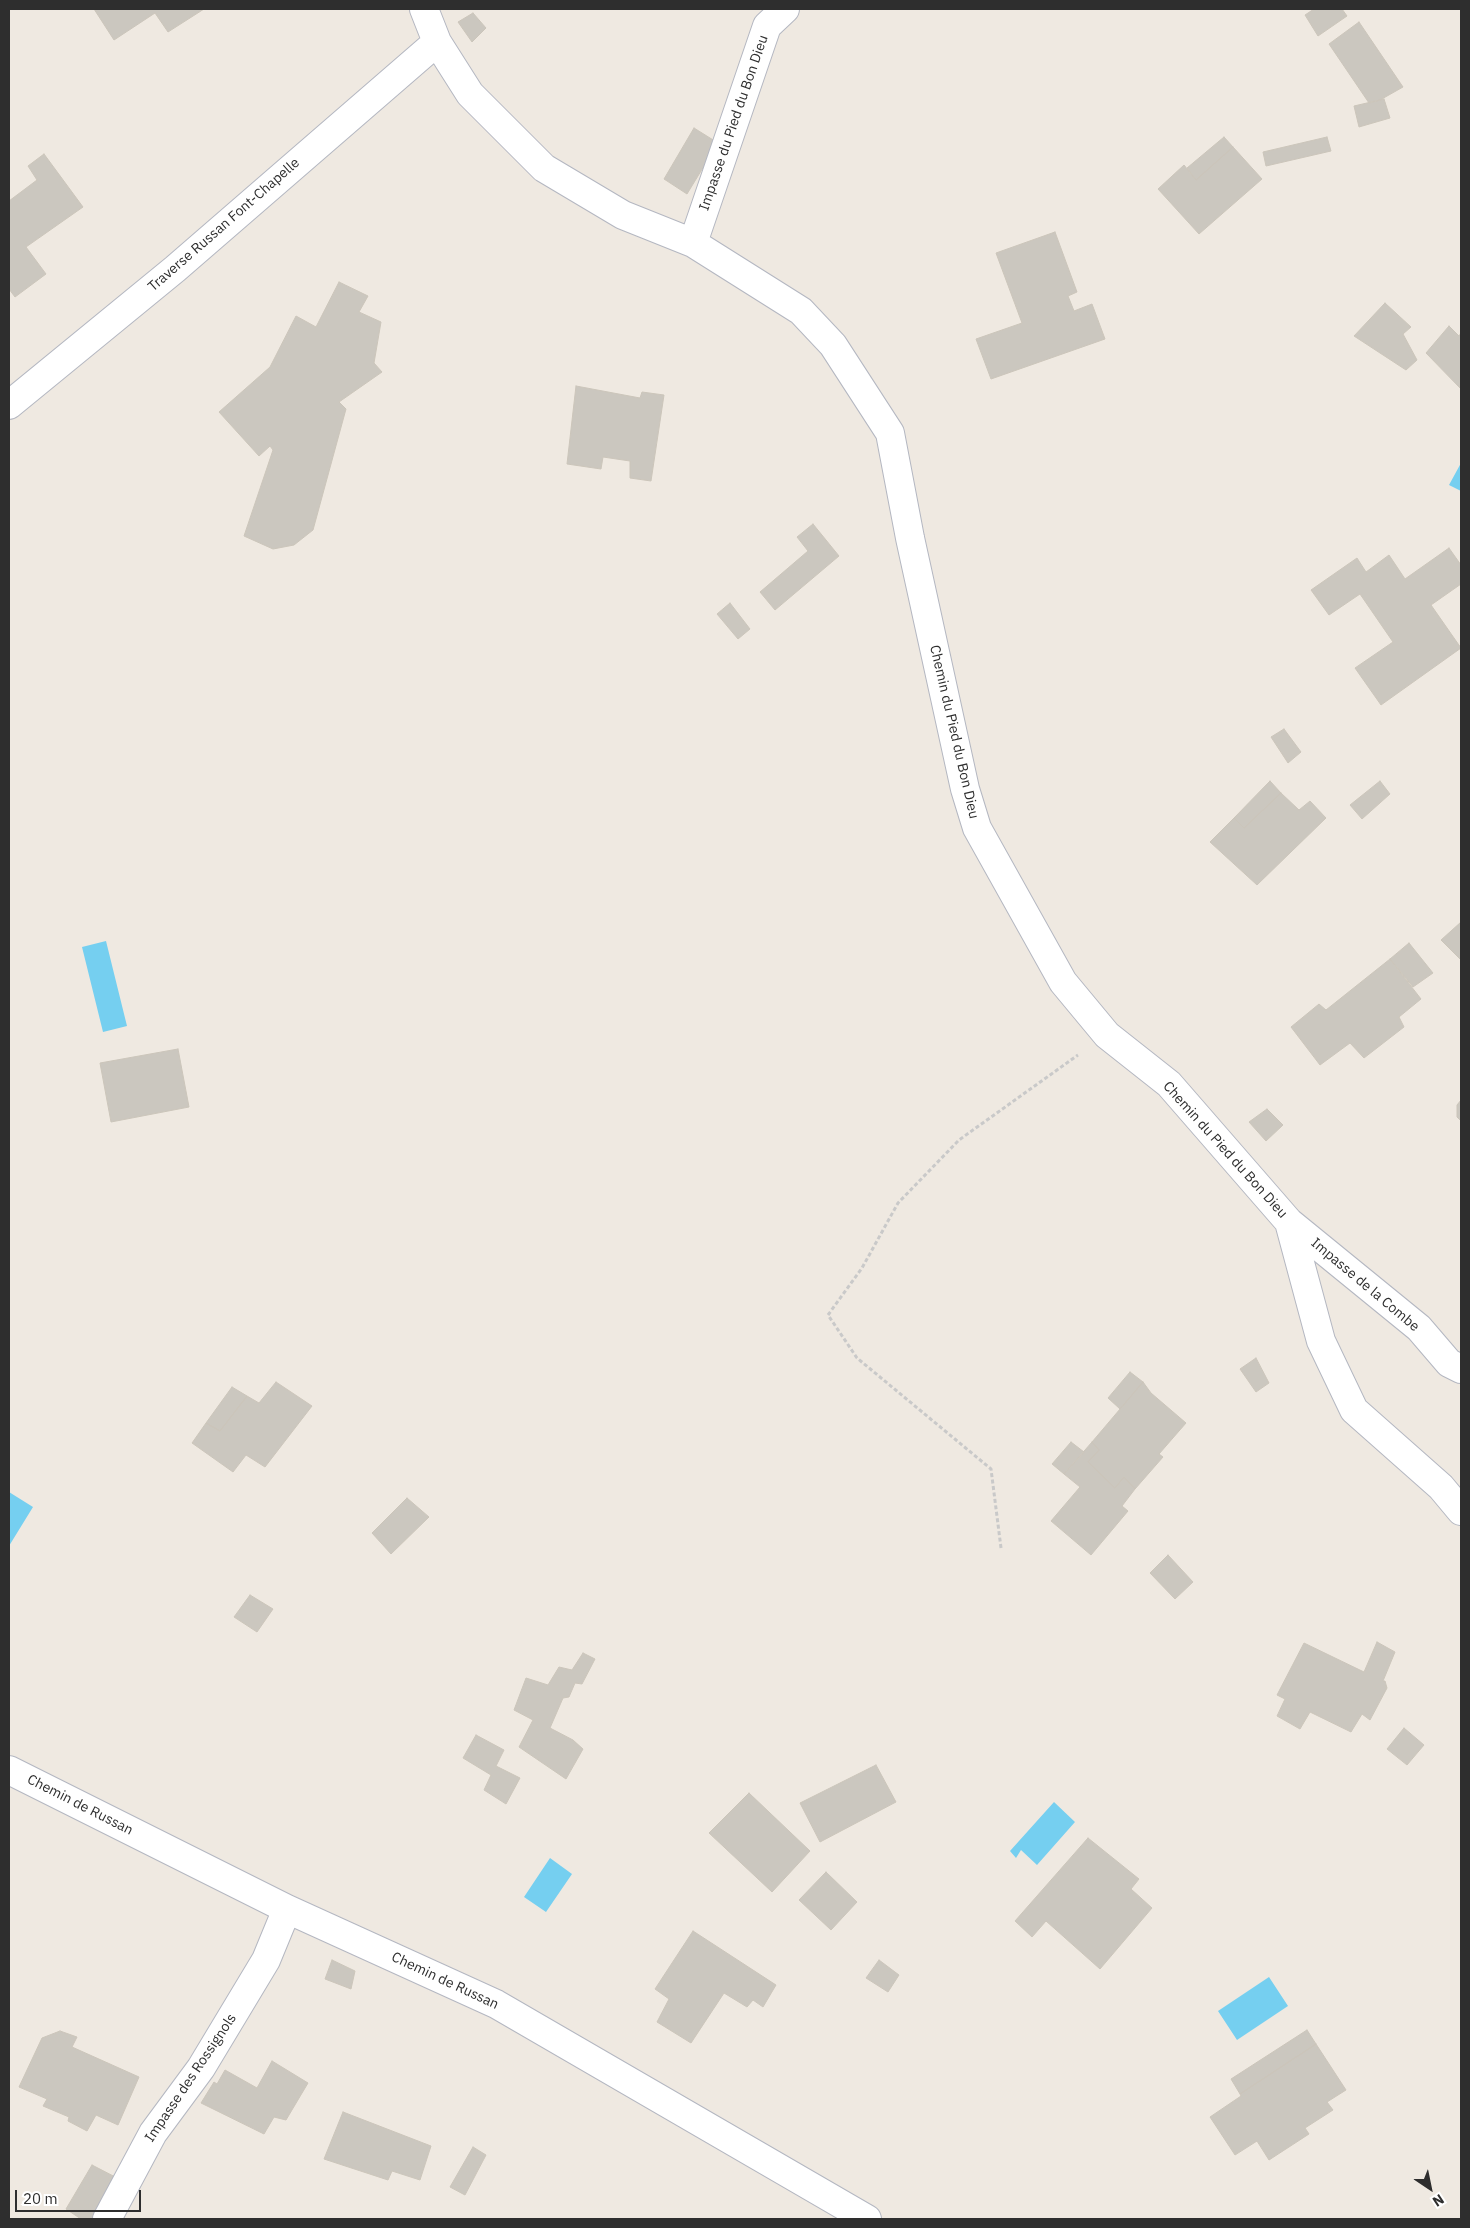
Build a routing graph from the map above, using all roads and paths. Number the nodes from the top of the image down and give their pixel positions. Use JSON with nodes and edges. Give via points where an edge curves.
{"nodes":[{"id":1,"x":424,"y":9,"type":"edge"},
{"id":2,"x":785,"y":9,"type":"edge"},
{"id":3,"x":437,"y":42,"type":"junction"},
{"id":4,"x":693,"y":243,"type":"junction"},
{"id":5,"x":9,"y":405,"type":"edge"},
{"id":6,"x":1107,"y":1035,"type":"junction"},
{"id":7,"x":1289,"y":1222,"type":"junction"},
{"id":8,"x":1461,"y":1369,"type":"edge"},
{"id":9,"x":1461,"y":1511,"type":"edge"},
{"id":10,"x":1002,"y":1548,"type":"dead end"},
{"id":11,"x":9,"y":1770,"type":"edge"},
{"id":12,"x":287,"y":1909,"type":"junction"},
{"id":13,"x":107,"y":2219,"type":"edge"},
{"id":14,"x":867,"y":2219,"type":"edge"}],
"edges":[{"from":1,"to":3,"type":"street","name":"Chemin du Pied du Bon Dieu"},
{"from":2,"to":4,"type":"street","name":"Impasse du Pied du Bon Dieu","via":[[767,26]]},
{"from":3,"to":4,"type":"street","name":"Chemin du Pied du Bon Dieu","via":[[470,94],[544,168],[623,215]]},
{"from":3,"to":5,"type":"street","name":"Traverse Russan Font-Chapelle","via":[[175,269]]},
{"from":4,"to":6,"type":"street","name":"Chemin du Pied du Bon Dieu","via":[[801,311],[833,345],[890,433],[965,789],[977,828],[1063,982]]},
{"from":6,"to":7,"type":"street","name":"Chemin du Pied du Bon Dieu","via":[[1169,1084]]},
{"from":6,"to":10,"type":"path","via":[[959,1140],[898,1203],[862,1268],[828,1315],[857,1358],[991,1469]]},
{"from":7,"to":8,"type":"street","name":"Impasse de la Combe","via":[[1419,1328],[1449,1363]]},
{"from":7,"to":9,"type":"street","name":"Chemin du Pied du Bon Dieu","via":[[1321,1341],[1354,1410],[1441,1487]]},
{"from":11,"to":12,"type":"street","name":"Chemin de Russan"},
{"from":12,"to":13,"type":"street","name":"Impasse des Rossignols","via":[[266,1960],[201,2068],[153,2133]]},
{"from":12,"to":14,"type":"street","name":"Chemin de Russan","via":[[496,2004]]}]}
